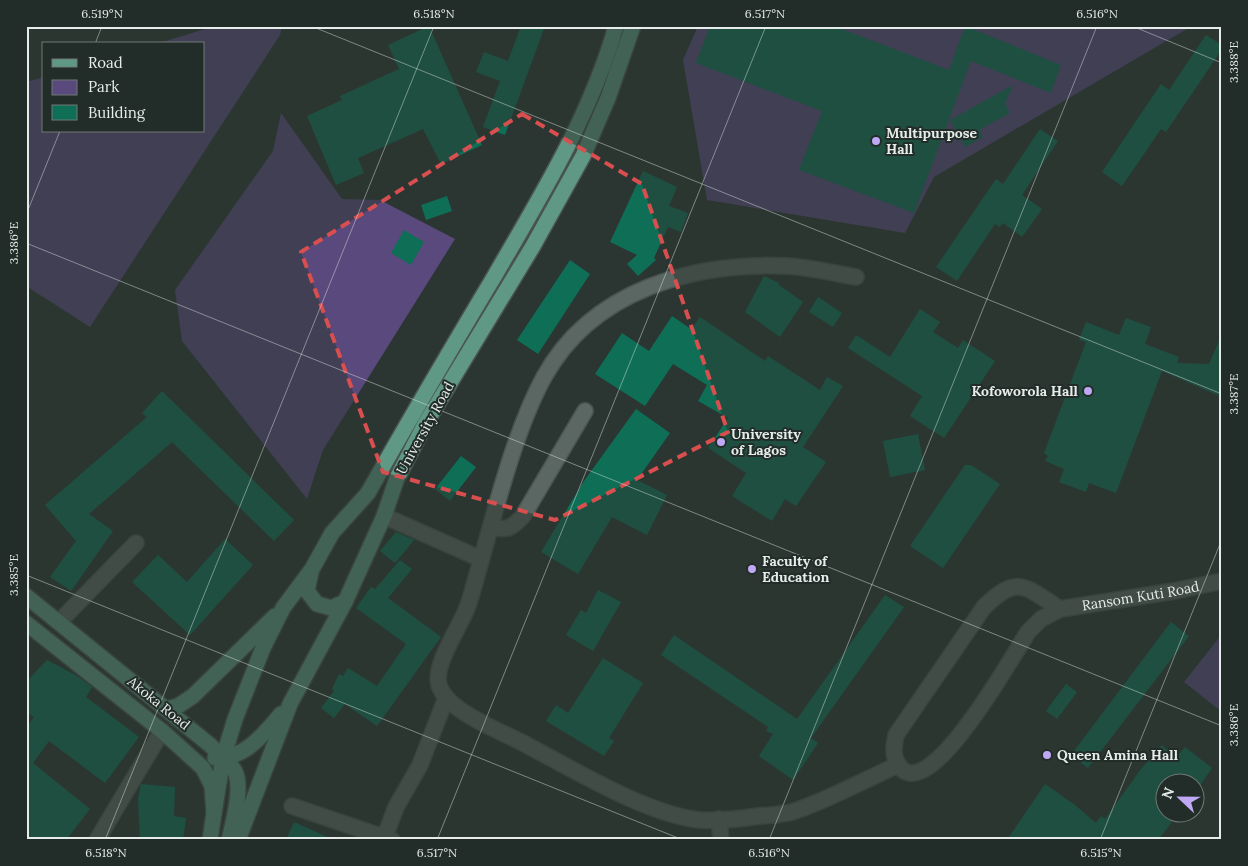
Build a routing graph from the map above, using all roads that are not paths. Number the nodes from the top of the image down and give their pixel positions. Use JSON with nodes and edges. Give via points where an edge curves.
{"nodes":[{"id":1,"x":616,"y":26,"type":"edge"},
{"id":2,"x":633,"y":26,"type":"edge"},
{"id":3,"x":856,"y":277,"type":"dead end"},
{"id":4,"x":585,"y":411,"type":"dead end"},
{"id":5,"x":384,"y":516,"type":"junction"},
{"id":6,"x":491,"y":528,"type":"junction"},
{"id":7,"x":136,"y":543,"type":"dead end"},
{"id":8,"x":481,"y":559,"type":"junction"},
{"id":9,"x":312,"y":568,"type":"junction"},
{"id":10,"x":1222,"y":581,"type":"edge"},
{"id":11,"x":26,"y":596,"type":"edge"},
{"id":12,"x":346,"y":602,"type":"junction"},
{"id":13,"x":283,"y":608,"type":"junction"},
{"id":14,"x":1060,"y":609,"type":"junction"},
{"id":15,"x":59,"y":622,"type":"junction"},
{"id":16,"x":26,"y":623,"type":"edge"},
{"id":17,"x":446,"y":698,"type":"junction"},
{"id":18,"x":290,"y":704,"type":"junction"},
{"id":19,"x":167,"y":709,"type":"junction"},
{"id":20,"x":162,"y":731,"type":"junction"},
{"id":21,"x":187,"y":753,"type":"junction"},
{"id":22,"x":223,"y":758,"type":"junction"},
{"id":23,"x":898,"y":765,"type":"junction"},
{"id":24,"x":292,"y":806,"type":"dead end"},
{"id":25,"x":214,"y":813,"type":"junction"},
{"id":26,"x":719,"y":819,"type":"junction"},
{"id":27,"x":388,"y":838,"type":"edge"},
{"id":28,"x":97,"y":840,"type":"edge"},
{"id":29,"x":210,"y":840,"type":"edge"},
{"id":30,"x":230,"y":840,"type":"edge"},
{"id":31,"x":238,"y":840,"type":"edge"},
{"id":32,"x":721,"y":840,"type":"edge"}],
"edges":[{"from":1,"to":9,"type":"main road","name":"University Road","via":[[588,105],[548,185],[368,493],[332,533]]},
{"from":2,"to":5,"type":"main road","name":"University Road","via":[[608,98],[583,156],[533,246],[425,424],[397,478]]},
{"from":3,"to":6,"type":"street","via":[[788,266],[733,267],[653,283],[610,306],[572,340],[545,375],[524,423]]},
{"from":4,"to":6,"type":"street","via":[[523,516],[504,530]]},
{"from":5,"to":8,"type":"street"},
{"from":5,"to":12,"type":"main road","name":"University Road"},
{"from":6,"to":8,"type":"street"},
{"from":7,"to":15,"type":"street"},
{"from":8,"to":17,"type":"street","via":[[467,609],[441,667],[438,683]]},
{"from":9,"to":12,"type":"main road","via":[[307,591],[316,604],[331,608]]},
{"from":9,"to":13,"type":"main road","name":"University Road"},
{"from":10,"to":14,"type":"street","name":"Ransom Kuti Road","via":[[1174,592]]},
{"from":11,"to":15,"type":"main road","name":"Akoka Road"},
{"from":12,"to":18,"type":"main road","name":"University Road"},
{"from":13,"to":19,"type":"main road","via":[[193,696]]},
{"from":13,"to":22,"type":"main road","name":"University Road","via":[[235,719]]},
{"from":14,"to":23,"type":"street","via":[[1041,618],[1028,632],[957,741],[939,760],[931,767],[910,772]]},
{"from":14,"to":23,"type":"street","via":[[1027,588],[1014,586],[1000,591],[984,607],[896,735],[893,746]]},
{"from":15,"to":19,"type":"main road","name":"Akoka Road"},
{"from":16,"to":20,"type":"main road"},
{"from":17,"to":26,"type":"street","via":[[462,711],[636,800],[672,814],[700,820]]},
{"from":17,"to":27,"type":"street","via":[[420,765],[396,807]]},
{"from":18,"to":22,"type":"main road","via":[[258,742]]},
{"from":18,"to":31,"type":"main road","name":"University Road"},
{"from":19,"to":22,"type":"main road","name":"Akoka Road"},
{"from":20,"to":21,"type":"main road"},
{"from":20,"to":28,"type":"street"},
{"from":21,"to":22,"type":"main road"},
{"from":21,"to":25,"type":"main road","via":[[207,774],[212,786]]},
{"from":22,"to":25,"type":"main road","name":"University Road"},
{"from":22,"to":30,"type":"main road","name":"Akoka Road","via":[[236,774],[237,784]]},
{"from":23,"to":26,"type":"street","via":[[793,812]]},
{"from":24,"to":27,"type":"street"},
{"from":25,"to":29,"type":"main road"},
{"from":26,"to":32,"type":"street"}]}
